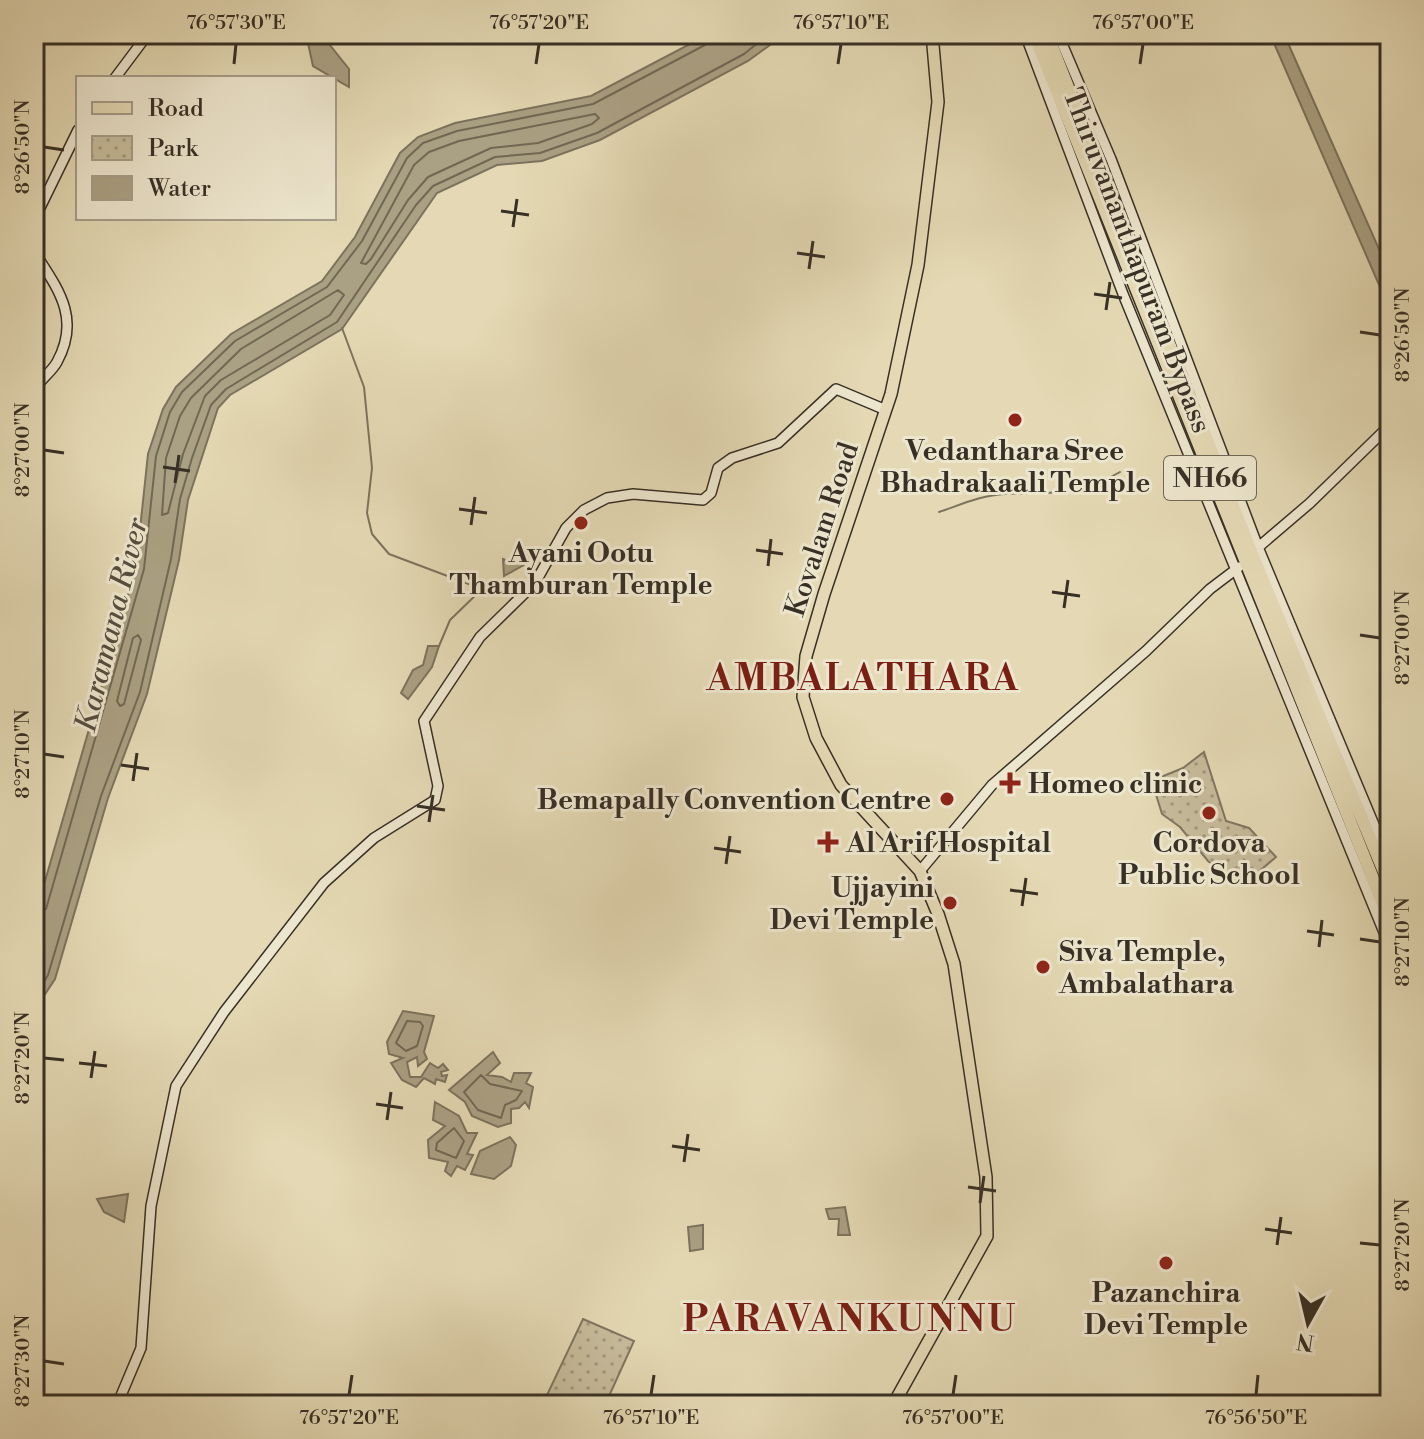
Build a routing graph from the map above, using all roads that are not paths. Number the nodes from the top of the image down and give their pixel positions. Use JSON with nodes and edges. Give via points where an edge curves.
{"nodes":[{"id":1,"x":148,"y":34,"type":"edge"},
{"id":2,"x":932,"y":34,"type":"edge"},
{"id":3,"x":1025,"y":34,"type":"edge"},
{"id":4,"x":1034,"y":34,"type":"edge"},
{"id":5,"x":1047,"y":34,"type":"edge"},
{"id":6,"x":1058,"y":34,"type":"edge"},
{"id":7,"x":116,"y":76,"type":"edge"},
{"id":8,"x":76,"y":134,"type":"edge"},
{"id":9,"x":34,"y":220,"type":"edge"},
{"id":10,"x":34,"y":245,"type":"edge"},
{"id":11,"x":34,"y":391,"type":"edge"},
{"id":12,"x":886,"y":410,"type":"junction"},
{"id":13,"x":1390,"y":425,"type":"edge"},
{"id":14,"x":1247,"y":558,"type":"junction"},
{"id":15,"x":1390,"y":863,"type":"edge"},
{"id":16,"x":920,"y":871,"type":"junction"},
{"id":17,"x":1390,"y":886,"type":"edge"},
{"id":18,"x":1390,"y":921,"type":"edge"},
{"id":19,"x":1390,"y":947,"type":"edge"},
{"id":20,"x":117,"y":1405,"type":"edge"},
{"id":21,"x":893,"y":1405,"type":"edge"}],
"edges":[{"from":1,"to":7,"type":"main road"},
{"from":2,"to":12,"type":"main road","name":"Kovalam Road","via":[[938,68],[935,138],[918,265]]},
{"from":3,"to":14,"type":"main road","name":"Thiruvananthapuram Bypass","via":[[1123,294]]},
{"from":4,"to":14,"type":"highway","name":"Thiruvananthapuram Bypass","number":"NH66"},
{"from":5,"to":14,"type":"highway","name":"Thiruvananthapuram Bypass","number":"NH66"},
{"from":6,"to":14,"type":"main road","name":"Thiruvananthapuram Bypass","via":[[1111,159]]},
{"from":8,"to":9,"type":"main road"},
{"from":10,"to":11,"type":"main road","via":[[65,301],[67,318],[61,353]]},
{"from":12,"to":16,"type":"main road","name":"Kovalam Road","via":[[806,656],[803,697],[816,738],[841,785]]},
{"from":12,"to":20,"type":"main road","via":[[836,389],[778,443],[742,453],[718,468],[711,493],[703,500],[633,494],[607,498],[584,510],[566,528],[535,583],[480,637],[424,721],[438,786],[435,800],[374,838],[324,883],[224,1012],[176,1086],[151,1206],[141,1348]]},
{"from":13,"to":14,"type":"main road"},
{"from":14,"to":15,"type":"main road","name":"Thiruvananthapuram Bypass"},
{"from":14,"to":16,"type":"main road","via":[[992,785]]},
{"from":14,"to":17,"type":"highway","name":"Thiruvananthapuram Bypass","number":"NH66"},
{"from":14,"to":18,"type":"highway","name":"Thiruvananthapuram Bypass","number":"NH66"},
{"from":14,"to":19,"type":"main road","name":"Thiruvananthapuram Bypass"},
{"from":16,"to":21,"type":"main road","name":"Kovalam Road","via":[[954,964],[990,1216],[987,1236]]}]}
